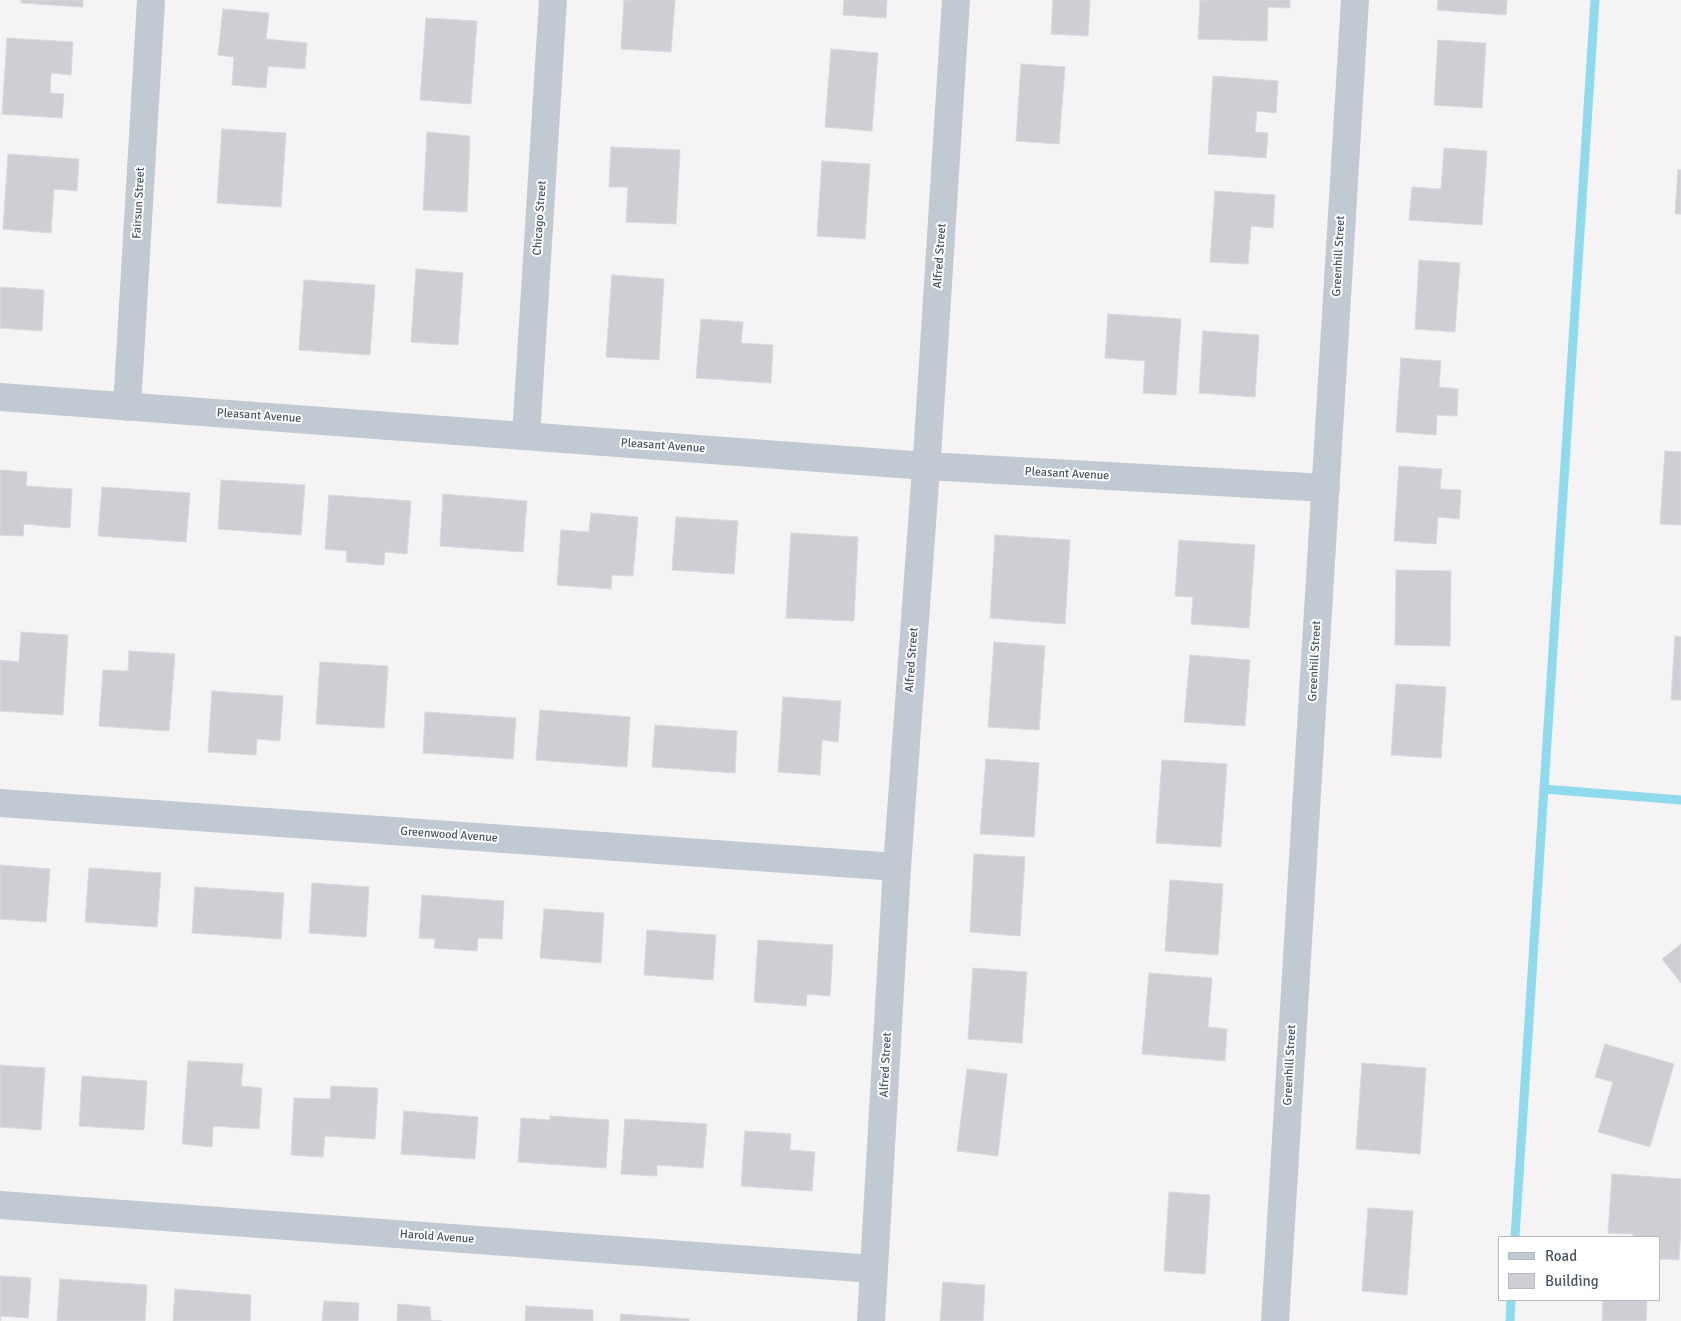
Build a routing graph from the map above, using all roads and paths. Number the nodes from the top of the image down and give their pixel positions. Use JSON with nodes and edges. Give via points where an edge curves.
{"nodes":[{"id":1,"x":151,"y":0,"type":"edge"},
{"id":2,"x":553,"y":0,"type":"edge"},
{"id":3,"x":956,"y":0,"type":"edge"},
{"id":4,"x":1355,"y":0,"type":"edge"},
{"id":5,"x":0,"y":397,"type":"edge"},
{"id":6,"x":127,"y":407,"type":"junction"},
{"id":7,"x":526,"y":436,"type":"junction"},
{"id":8,"x":926,"y":466,"type":"junction"},
{"id":9,"x":1326,"y":488,"type":"junction"},
{"id":10,"x":0,"y":803,"type":"edge"},
{"id":11,"x":897,"y":867,"type":"junction"},
{"id":12,"x":0,"y":1205,"type":"edge"},
{"id":13,"x":874,"y":1268,"type":"junction"},
{"id":14,"x":871,"y":1321,"type":"edge"},
{"id":15,"x":1275,"y":1321,"type":"edge"}],
"edges":[{"from":1,"to":6,"type":"street","name":"Fairsun Street"},
{"from":2,"to":7,"type":"street","name":"Chicago Street"},
{"from":3,"to":8,"type":"street","name":"Alfred Street"},
{"from":4,"to":9,"type":"street","name":"Greenhill Street"},
{"from":5,"to":6,"type":"street","name":"Pleasant Avenue"},
{"from":6,"to":7,"type":"street","name":"Pleasant Avenue"},
{"from":7,"to":8,"type":"street","name":"Pleasant Avenue"},
{"from":8,"to":9,"type":"street","name":"Pleasant Avenue"},
{"from":8,"to":11,"type":"street","name":"Alfred Street"},
{"from":9,"to":15,"type":"street","name":"Greenhill Street"},
{"from":10,"to":11,"type":"street","name":"Greenwood Avenue"},
{"from":11,"to":13,"type":"street","name":"Alfred Street"},
{"from":12,"to":13,"type":"street","name":"Harold Avenue"},
{"from":13,"to":14,"type":"street","name":"Alfred Street"}]}
